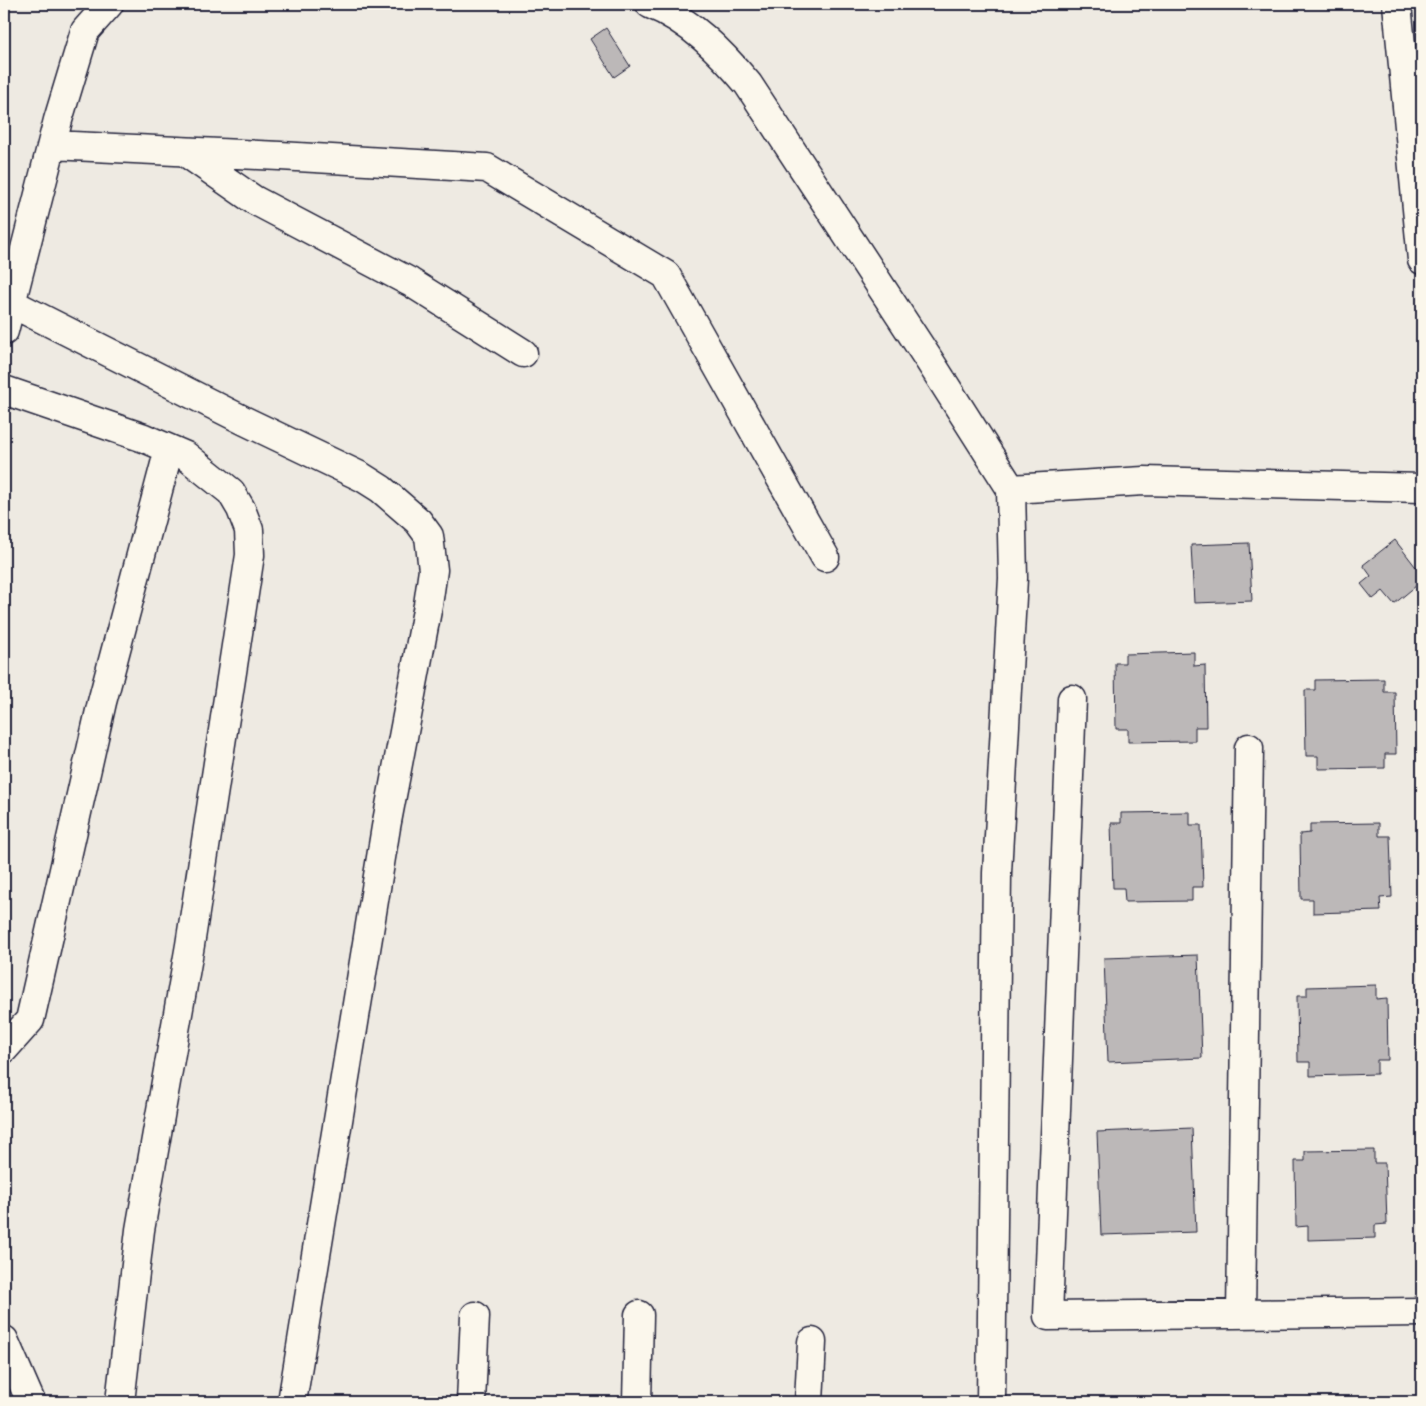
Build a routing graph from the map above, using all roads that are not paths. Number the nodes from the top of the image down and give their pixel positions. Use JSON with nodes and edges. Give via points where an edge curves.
{"nodes":[{"id":1,"x":109,"y":4,"type":"edge"},
{"id":2,"x":650,"y":4,"type":"edge"},
{"id":3,"x":1406,"y":11,"type":"edge"},
{"id":4,"x":52,"y":145,"type":"junction"},
{"id":5,"x":184,"y":152,"type":"junction"},
{"id":6,"x":1422,"y":260,"type":"edge"},
{"id":7,"x":11,"y":303,"type":"junction"},
{"id":8,"x":4,"y":331,"type":"edge"},
{"id":9,"x":523,"y":353,"type":"dead end"},
{"id":10,"x":4,"y":390,"type":"edge"},
{"id":11,"x":169,"y":449,"type":"junction"},
{"id":12,"x":1422,"y":488,"type":"edge"},
{"id":13,"x":1011,"y":489,"type":"junction"},
{"id":14,"x":825,"y":557,"type":"dead end"},
{"id":15,"x":1072,"y":699,"type":"dead end"},
{"id":16,"x":1249,"y":748,"type":"dead end"},
{"id":17,"x":4,"y":1048,"type":"edge"},
{"id":18,"x":1422,"y":1312,"type":"edge"},
{"id":19,"x":1241,"y":1314,"type":"junction"},
{"id":20,"x":639,"y":1315,"type":"dead end"},
{"id":21,"x":476,"y":1316,"type":"dead end"},
{"id":22,"x":4,"y":1340,"type":"edge"},
{"id":23,"x":812,"y":1342,"type":"dead end"},
{"id":24,"x":31,"y":1402,"type":"edge"},
{"id":25,"x":120,"y":1402,"type":"edge"},
{"id":26,"x":292,"y":1402,"type":"edge"},
{"id":27,"x":471,"y":1402,"type":"edge"},
{"id":28,"x":637,"y":1402,"type":"edge"},
{"id":29,"x":809,"y":1402,"type":"edge"},
{"id":30,"x":991,"y":1402,"type":"edge"}],
"edges":[{"from":1,"to":4,"type":"street","via":[[85,31]]},
{"from":2,"to":13,"type":"street","via":[[706,40],[729,60],[748,84]]},
{"from":3,"to":6,"type":"street"},
{"from":4,"to":5,"type":"street"},
{"from":4,"to":7,"type":"street"},
{"from":5,"to":9,"type":"street","via":[[254,200],[410,282]]},
{"from":5,"to":14,"type":"street","via":[[487,168],[666,275]]},
{"from":7,"to":8,"type":"street"},
{"from":7,"to":26,"type":"street","via":[[362,477],[418,521],[429,536],[433,570],[428,605],[386,827]]},
{"from":10,"to":11,"type":"street"},
{"from":11,"to":17,"type":"street","via":[[102,702],[30,1020]]},
{"from":11,"to":25,"type":"street","via":[[186,456],[231,492],[249,530],[250,555],[190,945],[140,1230]]},
{"from":12,"to":13,"type":"street","via":[[1144,481]]},
{"from":13,"to":30,"type":"street","via":[[1013,578],[997,873]]},
{"from":15,"to":19,"type":"street","via":[[1048,1316]]},
{"from":16,"to":19,"type":"street"},
{"from":18,"to":19,"type":"street"},
{"from":20,"to":28,"type":"street"},
{"from":21,"to":27,"type":"street"},
{"from":22,"to":24,"type":"street"},
{"from":23,"to":29,"type":"street"}]}
